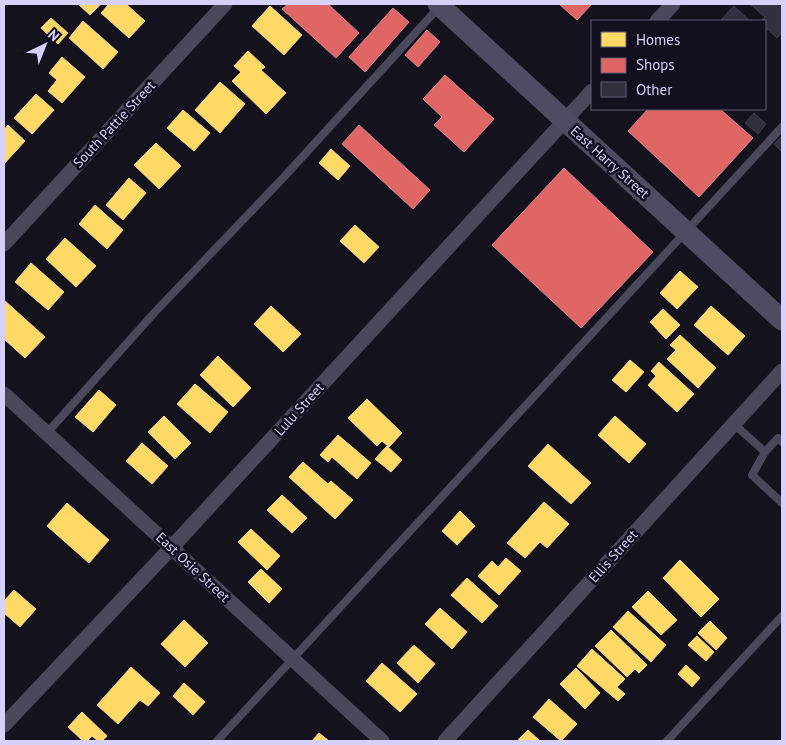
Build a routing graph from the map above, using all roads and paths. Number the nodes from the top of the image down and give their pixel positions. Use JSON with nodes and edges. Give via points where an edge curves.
{"nodes":[{"id":1,"x":225,"y":4,"type":"edge"},
{"id":2,"x":440,"y":4,"type":"edge"},
{"id":3,"x":674,"y":4,"type":"edge"},
{"id":4,"x":658,"y":20,"type":"edge"},
{"id":5,"x":591,"y":92,"type":"edge"},
{"id":6,"x":565,"y":121,"type":"junction"},
{"id":7,"x":782,"y":127,"type":"edge"},
{"id":8,"x":686,"y":232,"type":"junction"},
{"id":9,"x":4,"y":244,"type":"edge"},
{"id":10,"x":782,"y":320,"type":"edge"},
{"id":11,"x":780,"y":379,"type":"edge"},
{"id":12,"x":4,"y":394,"type":"edge"},
{"id":13,"x":734,"y":424,"type":"junction"},
{"id":14,"x":47,"y":433,"type":"junction"},
{"id":15,"x":782,"y":442,"type":"edge"},
{"id":16,"x":765,"y":452,"type":"junction"},
{"id":17,"x":782,"y":503,"type":"edge"},
{"id":18,"x":172,"y":548,"type":"junction"},
{"id":19,"x":782,"y":616,"type":"edge"},
{"id":20,"x":292,"y":658,"type":"junction"},
{"id":21,"x":4,"y":726,"type":"edge"},
{"id":22,"x":217,"y":741,"type":"edge"},
{"id":23,"x":382,"y":741,"type":"edge"},
{"id":24,"x":444,"y":741,"type":"edge"},
{"id":25,"x":667,"y":741,"type":"edge"}],
"edges":[{"from":1,"to":9,"type":"street","name":"South Pattie Street"},
{"from":2,"to":6,"type":"main road","name":"East Harry Street"},
{"from":2,"to":14,"type":"lane"},
{"from":3,"to":4,"type":"street"},
{"from":5,"to":6,"type":"street","name":"Lulu Street"},
{"from":6,"to":8,"type":"main road","name":"East Harry Street"},
{"from":6,"to":18,"type":"street","name":"Lulu Street"},
{"from":7,"to":8,"type":"lane"},
{"from":8,"to":10,"type":"main road","name":"East Harry Street"},
{"from":8,"to":20,"type":"lane"},
{"from":11,"to":13,"type":"street","name":"Ellis Street"},
{"from":12,"to":14,"type":"street","name":"East Osie Street"},
{"from":13,"to":16,"type":"lane"},
{"from":13,"to":24,"type":"street","name":"Ellis Street"},
{"from":14,"to":18,"type":"street","name":"East Osie Street"},
{"from":15,"to":16,"type":"lane","via":[[778,438]]},
{"from":16,"to":17,"type":"lane","via":[[752,475]]},
{"from":18,"to":20,"type":"street","name":"East Osie Street"},
{"from":18,"to":21,"type":"street","name":"Lulu Street"},
{"from":19,"to":25,"type":"lane"},
{"from":20,"to":22,"type":"lane"},
{"from":20,"to":23,"type":"street","name":"East Osie Street"}]}
